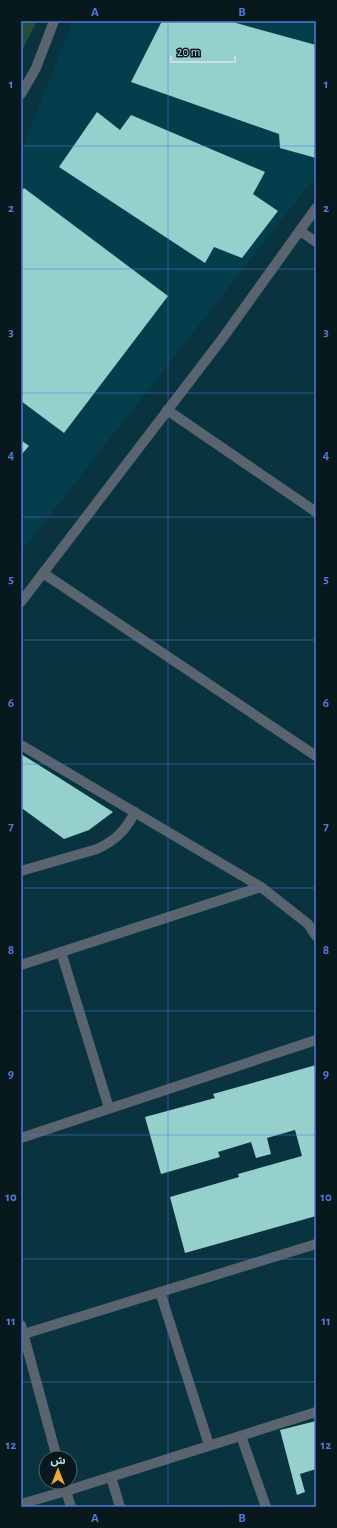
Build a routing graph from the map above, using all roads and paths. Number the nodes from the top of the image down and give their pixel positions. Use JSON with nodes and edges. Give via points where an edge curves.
{"nodes":[{"id":1,"x":54,"y":21,"type":"edge"},
{"id":2,"x":21,"y":94,"type":"edge"},
{"id":3,"x":316,"y":208,"type":"edge"},
{"id":4,"x":300,"y":231,"type":"junction"},
{"id":5,"x":316,"y":242,"type":"edge"},
{"id":6,"x":167,"y":410,"type":"junction"},
{"id":7,"x":316,"y":512,"type":"edge"},
{"id":8,"x":43,"y":573,"type":"junction"},
{"id":9,"x":21,"y":602,"type":"edge"},
{"id":10,"x":21,"y":745,"type":"edge"},
{"id":11,"x":316,"y":756,"type":"edge"},
{"id":12,"x":135,"y":812,"type":"junction"},
{"id":13,"x":21,"y":871,"type":"edge"},
{"id":14,"x":261,"y":887,"type":"junction"},
{"id":15,"x":316,"y":936,"type":"edge"},
{"id":16,"x":61,"y":952,"type":"junction"},
{"id":17,"x":21,"y":964,"type":"edge"},
{"id":18,"x":316,"y":1040,"type":"edge"},
{"id":19,"x":109,"y":1108,"type":"junction"},
{"id":20,"x":21,"y":1138,"type":"edge"},
{"id":21,"x":316,"y":1244,"type":"edge"},
{"id":22,"x":160,"y":1292,"type":"junction"},
{"id":23,"x":22,"y":1329,"type":"edge"},
{"id":24,"x":316,"y":1412,"type":"edge"},
{"id":25,"x":241,"y":1436,"type":"junction"},
{"id":26,"x":209,"y":1445,"type":"junction"},
{"id":27,"x":55,"y":1450,"type":"edge"},
{"id":28,"x":111,"y":1476,"type":"junction"},
{"id":29,"x":78,"y":1483,"type":"edge"},
{"id":30,"x":54,"y":1490,"type":"edge"},
{"id":31,"x":65,"y":1490,"type":"edge"},
{"id":32,"x":21,"y":1504,"type":"edge"},
{"id":33,"x":71,"y":1507,"type":"edge"},
{"id":34,"x":120,"y":1507,"type":"edge"},
{"id":35,"x":266,"y":1507,"type":"edge"}],
"edges":[{"from":1,"to":2,"type":"street","via":[[36,68]]},
{"from":3,"to":4,"type":"street"},
{"from":4,"to":5,"type":"street"},
{"from":4,"to":6,"type":"street"},
{"from":6,"to":7,"type":"street"},
{"from":6,"to":8,"type":"street"},
{"from":8,"to":9,"type":"street"},
{"from":8,"to":11,"type":"street"},
{"from":10,"to":12,"type":"street"},
{"from":12,"to":13,"type":"street","via":[[129,824],[106,845]]},
{"from":12,"to":14,"type":"street"},
{"from":14,"to":15,"type":"street","via":[[308,924]]},
{"from":14,"to":16,"type":"street"},
{"from":16,"to":17,"type":"street"},
{"from":16,"to":19,"type":"street"},
{"from":18,"to":19,"type":"street"},
{"from":19,"to":20,"type":"street"},
{"from":21,"to":22,"type":"street"},
{"from":22,"to":23,"type":"street"},
{"from":22,"to":26,"type":"street"},
{"from":23,"to":27,"type":"street"},
{"from":24,"to":25,"type":"street"},
{"from":25,"to":26,"type":"street"},
{"from":25,"to":35,"type":"street"},
{"from":26,"to":28,"type":"street"},
{"from":28,"to":29,"type":"street"},
{"from":28,"to":34,"type":"street"},
{"from":30,"to":32,"type":"street"},
{"from":31,"to":33,"type":"street"}]}
